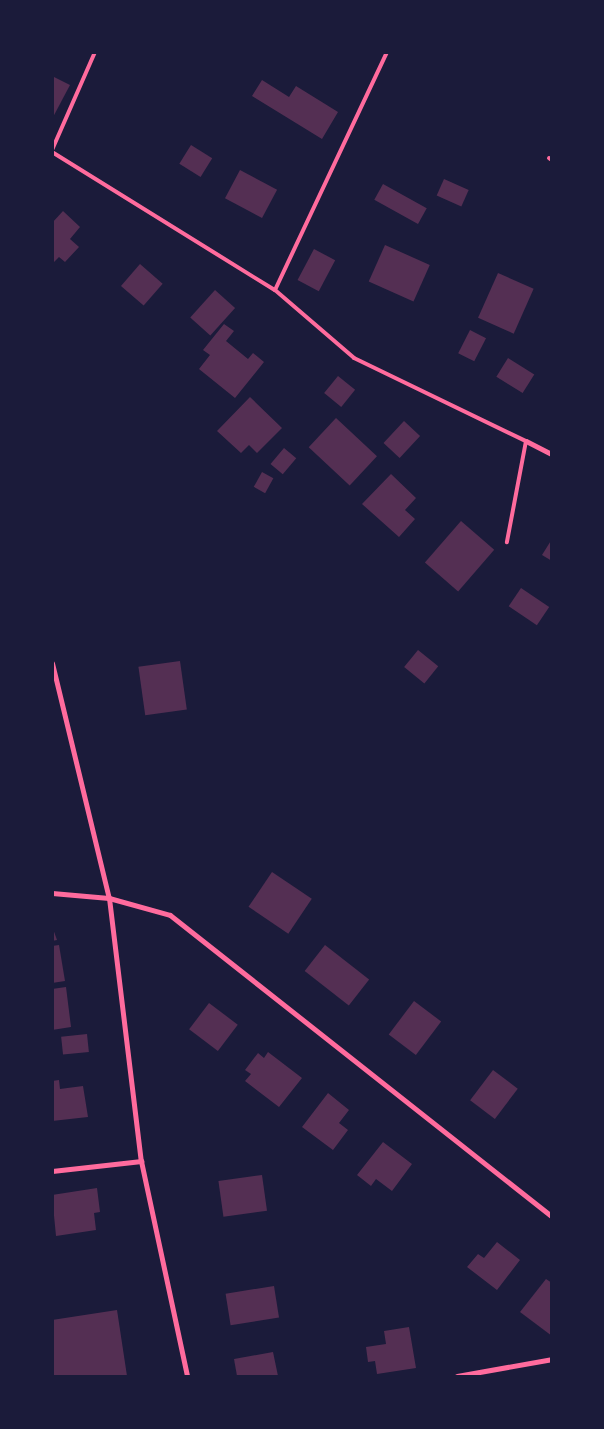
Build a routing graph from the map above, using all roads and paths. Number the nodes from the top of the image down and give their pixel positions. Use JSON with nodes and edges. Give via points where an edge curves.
{"nodes":[{"id":1,"x":94,"y":52,"type":"edge"},
{"id":2,"x":387,"y":52,"type":"edge"},
{"id":3,"x":52,"y":151,"type":"edge"},
{"id":4,"x":275,"y":290,"type":"junction"},
{"id":5,"x":526,"y":441,"type":"junction"},
{"id":6,"x":552,"y":454,"type":"edge"},
{"id":7,"x":507,"y":542,"type":"dead end"},
{"id":8,"x":52,"y":664,"type":"edge"},
{"id":9,"x":52,"y":893,"type":"edge"},
{"id":10,"x":109,"y":898,"type":"junction"},
{"id":11,"x":141,"y":1161,"type":"junction"},
{"id":12,"x":52,"y":1171,"type":"edge"},
{"id":13,"x":552,"y":1217,"type":"edge"},
{"id":14,"x":552,"y":1359,"type":"edge"},
{"id":15,"x":187,"y":1376,"type":"edge"},
{"id":16,"x":457,"y":1376,"type":"edge"}],
"edges":[{"from":1,"to":3,"type":"lane"},
{"from":2,"to":4,"type":"lane"},
{"from":3,"to":4,"type":"lane"},
{"from":4,"to":5,"type":"lane","via":[[354,358]]},
{"from":5,"to":6,"type":"street"},
{"from":5,"to":7,"type":"lane"},
{"from":8,"to":10,"type":"street"},
{"from":9,"to":10,"type":"street"},
{"from":10,"to":11,"type":"street"},
{"from":10,"to":13,"type":"street","via":[[170,915]]},
{"from":11,"to":12,"type":"street"},
{"from":11,"to":15,"type":"street"},
{"from":14,"to":16,"type":"street"}]}
